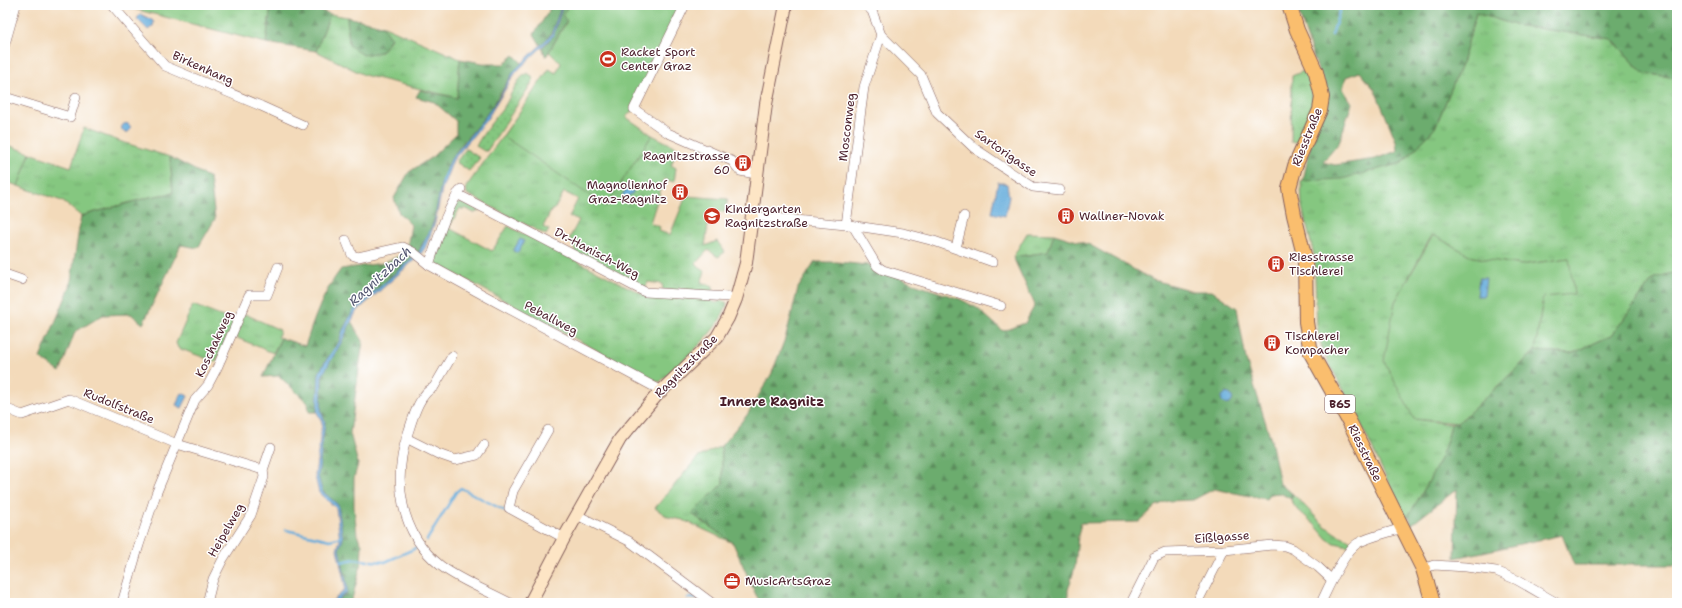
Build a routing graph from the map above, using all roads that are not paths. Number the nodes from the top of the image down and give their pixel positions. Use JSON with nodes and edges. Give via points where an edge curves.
{"nodes":[{"id":1,"x":16,"y":5,"type":"edge"},
{"id":2,"x":112,"y":5,"type":"edge"},
{"id":3,"x":685,"y":5,"type":"edge"},
{"id":4,"x":786,"y":5,"type":"edge"},
{"id":5,"x":866,"y":5,"type":"edge"},
{"id":6,"x":1289,"y":5,"type":"edge"},
{"id":7,"x":881,"y":35,"type":"junction"},
{"id":8,"x":5,"y":44,"type":"edge"},
{"id":9,"x":5,"y":97,"type":"edge"},
{"id":10,"x":76,"y":97,"type":"dead end"},
{"id":11,"x":303,"y":125,"type":"dead end"},
{"id":12,"x":756,"y":174,"type":"junction"},
{"id":13,"x":1060,"y":190,"type":"dead end"},
{"id":14,"x":753,"y":216,"type":"junction"},
{"id":15,"x":964,"y":216,"type":"dead end"},
{"id":16,"x":850,"y":225,"type":"junction"},
{"id":17,"x":346,"y":240,"type":"dead end"},
{"id":18,"x":956,"y":248,"type":"junction"},
{"id":19,"x":993,"y":262,"type":"dead end"},
{"id":20,"x":429,"y":265,"type":"junction"},
{"id":21,"x":278,"y":267,"type":"dead end"},
{"id":22,"x":5,"y":274,"type":"edge"},
{"id":23,"x":22,"y":280,"type":"dead end"},
{"id":24,"x":736,"y":299,"type":"junction"},
{"id":25,"x":1001,"y":306,"type":"dead end"},
{"id":26,"x":452,"y":356,"type":"dead end"},
{"id":27,"x":662,"y":390,"type":"junction"},
{"id":28,"x":5,"y":408,"type":"edge"},
{"id":29,"x":548,"y":430,"type":"dead end"},
{"id":30,"x":406,"y":438,"type":"junction"},
{"id":31,"x":177,"y":444,"type":"junction"},
{"id":32,"x":484,"y":445,"type":"dead end"},
{"id":33,"x":271,"y":446,"type":"dead end"},
{"id":34,"x":263,"y":470,"type":"junction"},
{"id":35,"x":577,"y":515,"type":"junction"},
{"id":36,"x":1402,"y":528,"type":"junction"},
{"id":37,"x":564,"y":538,"type":"junction"},
{"id":38,"x":1224,"y":550,"type":"junction"},
{"id":39,"x":1423,"y":569,"type":"junction"},
{"id":40,"x":1332,"y":580,"type":"junction"},
{"id":41,"x":122,"y":603,"type":"edge"},
{"id":42,"x":207,"y":603,"type":"edge"},
{"id":43,"x":510,"y":603,"type":"edge"},
{"id":44,"x":530,"y":603,"type":"edge"},
{"id":45,"x":712,"y":603,"type":"edge"},
{"id":46,"x":1131,"y":603,"type":"edge"},
{"id":47,"x":1197,"y":603,"type":"edge"},
{"id":48,"x":1322,"y":603,"type":"edge"},
{"id":49,"x":1433,"y":603,"type":"edge"},
{"id":50,"x":1557,"y":603,"type":"edge"}],
"edges":[{"from":1,"to":8,"type":"street"},
{"from":2,"to":11,"type":"street","name":"Birkenhang","via":[[165,66]]},
{"from":3,"to":12,"type":"street","via":[[634,109],[668,133],[732,161],[740,171]]},
{"from":4,"to":12,"type":"main road","name":"Ragnitzstraße","via":[[766,104]]},
{"from":5,"to":7,"type":"street","name":"Sartorigasse","via":[[872,11]]},
{"from":6,"to":36,"type":"main road","name":"Riesstraße","number":"B65","via":[[1316,72],[1322,97],[1320,110],[1295,166],[1289,188],[1305,259],[1306,322],[1311,353],[1349,421]]},
{"from":7,"to":13,"type":"street","name":"Sartorigasse","via":[[921,75],[937,113],[974,148],[1033,187]]},
{"from":7,"to":16,"type":"street","name":"Mosconweg","via":[[864,87]]},
{"from":9,"to":10,"type":"street","via":[[70,117]]},
{"from":12,"to":14,"type":"main road","name":"Ragnitzstraße"},
{"from":14,"to":16,"type":"street"},
{"from":14,"to":24,"type":"main road","name":"Ragnitzstraße","via":[[746,263]]},
{"from":15,"to":18,"type":"street"},
{"from":16,"to":18,"type":"street","via":[[903,233]]},
{"from":16,"to":25,"type":"street","via":[[877,266],[883,270]]},
{"from":17,"to":20,"type":"street","name":"Peballweg","via":[[352,255],[358,257],[403,247]]},
{"from":18,"to":19,"type":"street"},
{"from":20,"to":24,"type":"street","name":"Dr.-Hanisch-Weg","via":[[442,226],[459,191],[645,292]]},
{"from":20,"to":27,"type":"street","name":"Peballweg"},
{"from":21,"to":31,"type":"street","name":"Koschakweg","via":[[266,294],[249,295],[217,368],[208,385],[195,400]]},
{"from":22,"to":23,"type":"street"},
{"from":24,"to":27,"type":"main road","name":"Ragnitzstraße","via":[[717,336]]},
{"from":26,"to":30,"type":"street","via":[[434,387],[423,397]]},
{"from":27,"to":35,"type":"main road","name":"Ragnitzstraße","via":[[620,439]]},
{"from":28,"to":31,"type":"street","name":"Rudolfstraße","via":[[22,415],[69,399]]},
{"from":29,"to":37,"type":"street","via":[[513,491],[509,508]]},
{"from":30,"to":32,"type":"street","via":[[455,460],[477,455]]},
{"from":30,"to":43,"type":"street","via":[[401,465],[401,494],[406,516],[418,542],[433,559],[449,571]]},
{"from":31,"to":34,"type":"street"},
{"from":31,"to":41,"type":"street","name":"Koschakweg","via":[[156,494]]},
{"from":33,"to":34,"type":"street","name":"Heipelweg"},
{"from":34,"to":42,"type":"street","name":"Heipelweg","via":[[264,477],[251,515],[219,566]]},
{"from":35,"to":37,"type":"main road","name":"Ragnitzstraße"},
{"from":35,"to":45,"type":"street","via":[[629,541]]},
{"from":36,"to":39,"type":"main road","name":"Riesstraße","number":"B65"},
{"from":36,"to":40,"type":"street","via":[[1357,544]]},
{"from":37,"to":44,"type":"main road","name":"Ragnitzstraße"},
{"from":38,"to":40,"type":"street","name":"Eißlgasse","via":[[1285,546]]},
{"from":38,"to":46,"type":"street","name":"Eißlgasse","via":[[1158,554],[1150,564]]},
{"from":38,"to":47,"type":"street"},
{"from":39,"to":49,"type":"main road","name":"Riesstraße","number":"B65"},
{"from":39,"to":50,"type":"street","via":[[1434,565],[1496,572],[1517,580]]},
{"from":40,"to":48,"type":"street"}]}
